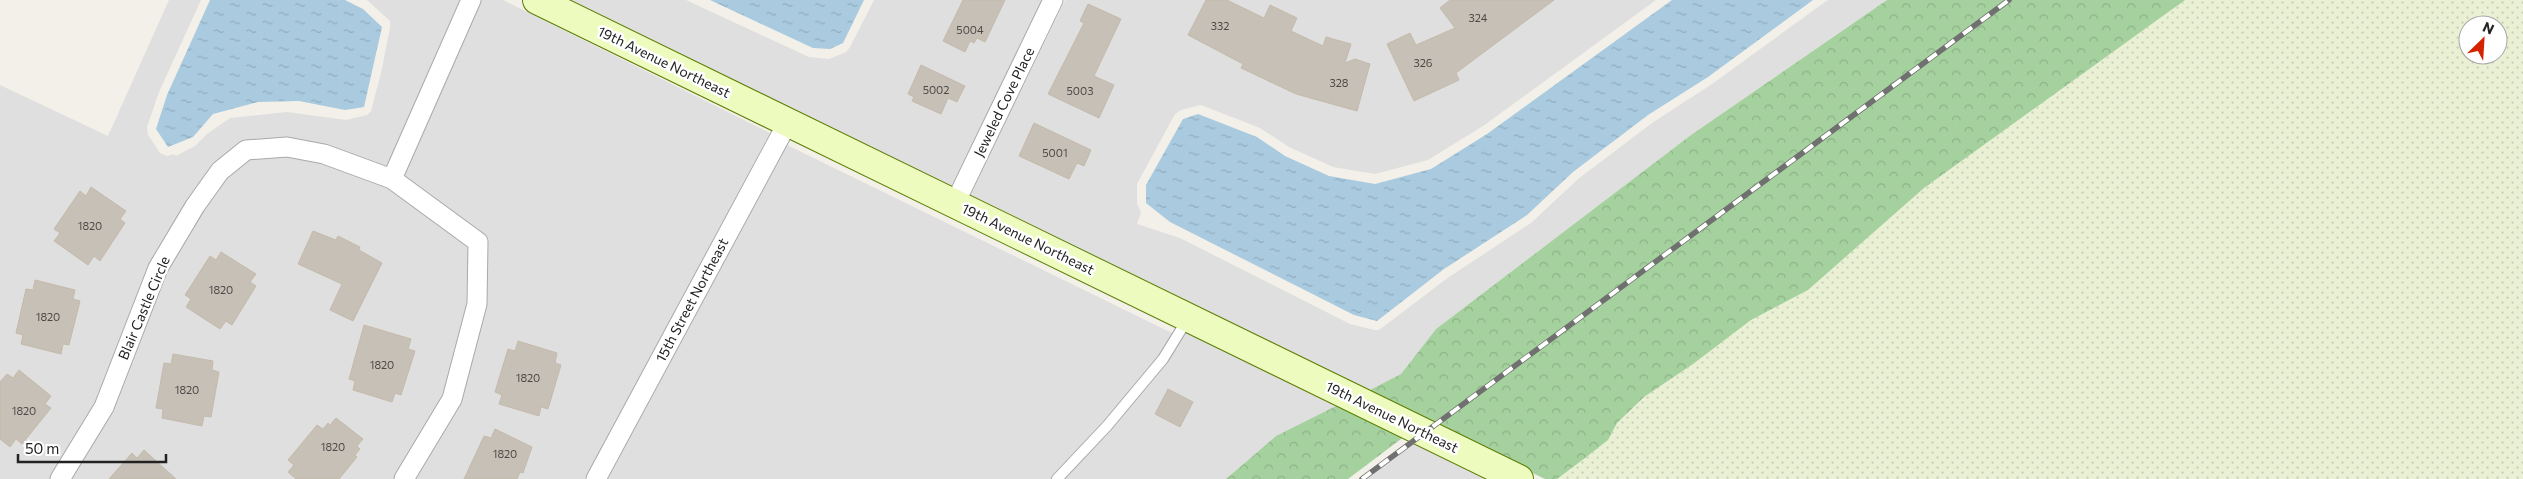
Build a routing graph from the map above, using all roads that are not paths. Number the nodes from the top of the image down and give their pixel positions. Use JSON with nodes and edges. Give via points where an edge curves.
{"nodes":[{"id":1,"x":471,"y":0,"type":"edge"},
{"id":2,"x":537,"y":0,"type":"edge"},
{"id":3,"x":1053,"y":0,"type":"edge"},
{"id":4,"x":788,"y":122,"type":"junction"},
{"id":5,"x":392,"y":179,"type":"junction"},
{"id":6,"x":955,"y":203,"type":"junction"},
{"id":7,"x":1188,"y":318,"type":"junction"},
{"id":8,"x":60,"y":479,"type":"edge"},
{"id":9,"x":404,"y":479,"type":"edge"},
{"id":10,"x":596,"y":479,"type":"edge"},
{"id":11,"x":1057,"y":479,"type":"edge"},
{"id":12,"x":1519,"y":479,"type":"edge"}],
"edges":[{"from":1,"to":5,"type":"street"},
{"from":2,"to":4,"type":"street","name":"19th Avenue Northeast"},
{"from":3,"to":6,"type":"street","name":"Jeweled Cove Place"},
{"from":4,"to":6,"type":"street","name":"19th Avenue Northeast"},
{"from":4,"to":10,"type":"street","name":"15th Street Northeast"},
{"from":5,"to":8,"type":"street","name":"Blair Castle Circle","via":[[324,154],[286,147],[246,150],[220,171],[158,268],[104,406]]},
{"from":5,"to":9,"type":"street","name":"Blair Castle Circle","via":[[478,242],[476,304],[452,399]]},
{"from":6,"to":7,"type":"street","name":"19th Avenue Northeast"},
{"from":7,"to":11,"type":"lane","via":[[1163,359]]},
{"from":7,"to":12,"type":"street","name":"19th Avenue Northeast"}]}
